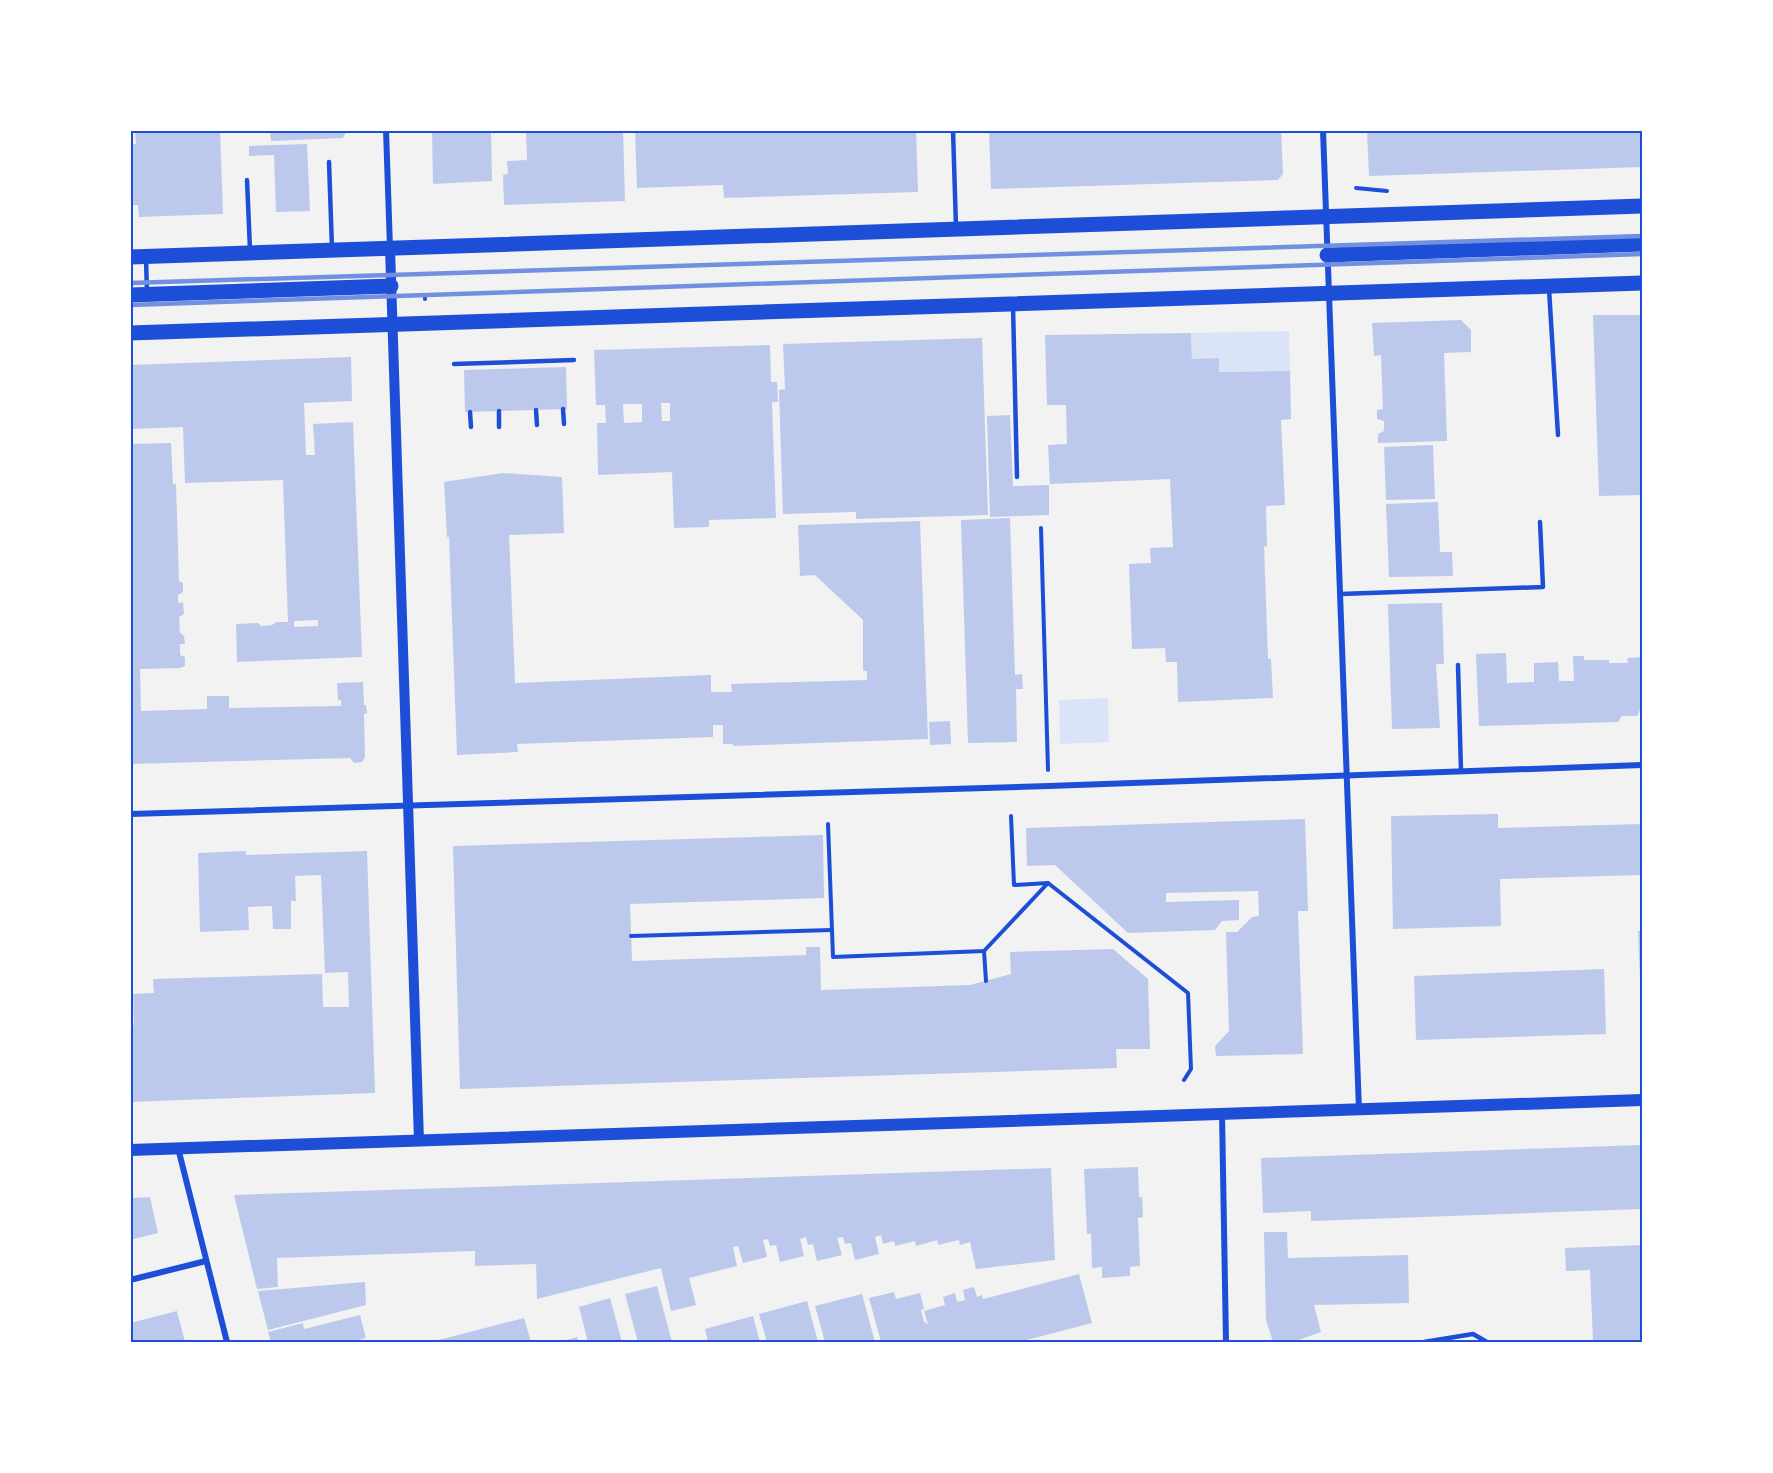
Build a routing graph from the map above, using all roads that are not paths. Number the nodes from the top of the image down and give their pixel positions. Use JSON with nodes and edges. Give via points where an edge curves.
{"nodes":[{"id":1,"x":386,"y":130,"type":"edge"},
{"id":2,"x":953,"y":130,"type":"edge"},
{"id":3,"x":1323,"y":130,"type":"edge"},
{"id":4,"x":329,"y":162,"type":"dead end"},
{"id":5,"x":247,"y":180,"type":"dead end"},
{"id":6,"x":1642,"y":206,"type":"edge"},
{"id":7,"x":1326,"y":218,"type":"junction"},
{"id":8,"x":957,"y":230,"type":"junction"},
{"id":9,"x":1642,"y":244,"type":"edge"},
{"id":10,"x":390,"y":248,"type":"junction"},
{"id":11,"x":333,"y":250,"type":"junction"},
{"id":12,"x":250,"y":253,"type":"junction"},
{"id":13,"x":1327,"y":255,"type":"junction"},
{"id":14,"x":138,"y":257,"type":"edge"},
{"id":15,"x":1642,"y":283,"type":"edge"},
{"id":16,"x":391,"y":286,"type":"junction"},
{"id":17,"x":1549,"y":286,"type":"junction"},
{"id":18,"x":1328,"y":293,"type":"junction"},
{"id":19,"x":147,"y":294,"type":"junction"},
{"id":20,"x":130,"y":295,"type":"edge"},
{"id":21,"x":1012,"y":303,"type":"junction"},
{"id":22,"x":393,"y":324,"type":"junction"},
{"id":23,"x":130,"y":333,"type":"edge"},
{"id":24,"x":561,"y":360,"type":"junction"},
{"id":25,"x":574,"y":360,"type":"dead end"},
{"id":26,"x":534,"y":361,"type":"junction"},
{"id":27,"x":468,"y":363,"type":"junction"},
{"id":28,"x":497,"y":363,"type":"junction"},
{"id":29,"x":454,"y":364,"type":"dead end"},
{"id":30,"x":561,"y":367,"type":"dead end"},
{"id":31,"x":535,"y":368,"type":"dead end"},
{"id":32,"x":497,"y":369,"type":"dead end"},
{"id":33,"x":468,"y":370,"type":"dead end"},
{"id":34,"x":563,"y":409,"type":"dead end"},
{"id":35,"x":536,"y":410,"type":"dead end"},
{"id":36,"x":498,"y":411,"type":"dead end"},
{"id":37,"x":470,"y":412,"type":"dead end"},
{"id":38,"x":564,"y":424,"type":"dead end"},
{"id":39,"x":537,"y":425,"type":"dead end"},
{"id":40,"x":471,"y":427,"type":"dead end"},
{"id":41,"x":499,"y":427,"type":"dead end"},
{"id":42,"x":1558,"y":435,"type":"dead end"},
{"id":43,"x":1017,"y":477,"type":"dead end"},
{"id":44,"x":1540,"y":522,"type":"dead end"},
{"id":45,"x":1340,"y":594,"type":"junction"},
{"id":46,"x":1458,"y":665,"type":"dead end"},
{"id":47,"x":1642,"y":765,"type":"edge"},
{"id":48,"x":1461,"y":771,"type":"junction"},
{"id":49,"x":1347,"y":774,"type":"junction"},
{"id":50,"x":410,"y":805,"type":"junction"},
{"id":51,"x":130,"y":814,"type":"edge"},
{"id":52,"x":1642,"y":1100,"type":"edge"},
{"id":53,"x":1359,"y":1110,"type":"junction"},
{"id":54,"x":1222,"y":1113,"type":"junction"},
{"id":55,"x":419,"y":1141,"type":"junction"},
{"id":56,"x":178,"y":1148,"type":"junction"},
{"id":57,"x":130,"y":1150,"type":"edge"},
{"id":58,"x":206,"y":1261,"type":"junction"},
{"id":59,"x":130,"y":1280,"type":"edge"},
{"id":60,"x":227,"y":1342,"type":"edge"},
{"id":61,"x":1226,"y":1342,"type":"edge"},
{"id":62,"x":1424,"y":1342,"type":"edge"},
{"id":63,"x":1487,"y":1342,"type":"edge"}],
"edges":[{"from":1,"to":10,"type":"street"},
{"from":2,"to":8,"type":"lane"},
{"from":3,"to":7,"type":"street"},
{"from":4,"to":11,"type":"lane"},
{"from":5,"to":12,"type":"lane"},
{"from":6,"to":7,"type":"main road"},
{"from":7,"to":8,"type":"main road"},
{"from":7,"to":13,"type":"street"},
{"from":8,"to":10,"type":"main road"},
{"from":9,"to":13,"type":"main road"},
{"from":10,"to":11,"type":"main road"},
{"from":10,"to":16,"type":"street"},
{"from":11,"to":12,"type":"main road"},
{"from":12,"to":14,"type":"main road"},
{"from":13,"to":18,"type":"street"},
{"from":14,"to":19,"type":"lane"},
{"from":15,"to":17,"type":"main road"},
{"from":16,"to":19,"type":"main road"},
{"from":16,"to":22,"type":"street"},
{"from":17,"to":18,"type":"main road"},
{"from":17,"to":42,"type":"lane"},
{"from":18,"to":21,"type":"main road"},
{"from":18,"to":45,"type":"street"},
{"from":19,"to":20,"type":"main road"},
{"from":21,"to":22,"type":"main road"},
{"from":21,"to":43,"type":"lane"},
{"from":22,"to":23,"type":"main road"},
{"from":22,"to":50,"type":"street"},
{"from":24,"to":25,"type":"lane"},
{"from":24,"to":26,"type":"lane"},
{"from":24,"to":30,"type":"lane"},
{"from":26,"to":28,"type":"lane"},
{"from":26,"to":31,"type":"lane"},
{"from":27,"to":28,"type":"lane"},
{"from":27,"to":29,"type":"lane"},
{"from":27,"to":33,"type":"lane"},
{"from":28,"to":32,"type":"lane"},
{"from":34,"to":38,"type":"lane"},
{"from":35,"to":39,"type":"lane"},
{"from":36,"to":41,"type":"lane"},
{"from":37,"to":40,"type":"lane"},
{"from":44,"to":45,"type":"lane","via":[[1543,587]]},
{"from":45,"to":49,"type":"street"},
{"from":46,"to":48,"type":"lane"},
{"from":47,"to":48,"type":"street"},
{"from":48,"to":49,"type":"street"},
{"from":49,"to":50,"type":"street"},
{"from":49,"to":53,"type":"street"},
{"from":50,"to":51,"type":"street"},
{"from":50,"to":55,"type":"street"},
{"from":52,"to":53,"type":"main road"},
{"from":53,"to":54,"type":"main road"},
{"from":54,"to":55,"type":"main road"},
{"from":54,"to":61,"type":"street"},
{"from":55,"to":56,"type":"main road"},
{"from":56,"to":57,"type":"main road"},
{"from":56,"to":58,"type":"street"},
{"from":58,"to":59,"type":"street"},
{"from":58,"to":60,"type":"street"},
{"from":62,"to":63,"type":"lane","via":[[1473,1334]]}]}
